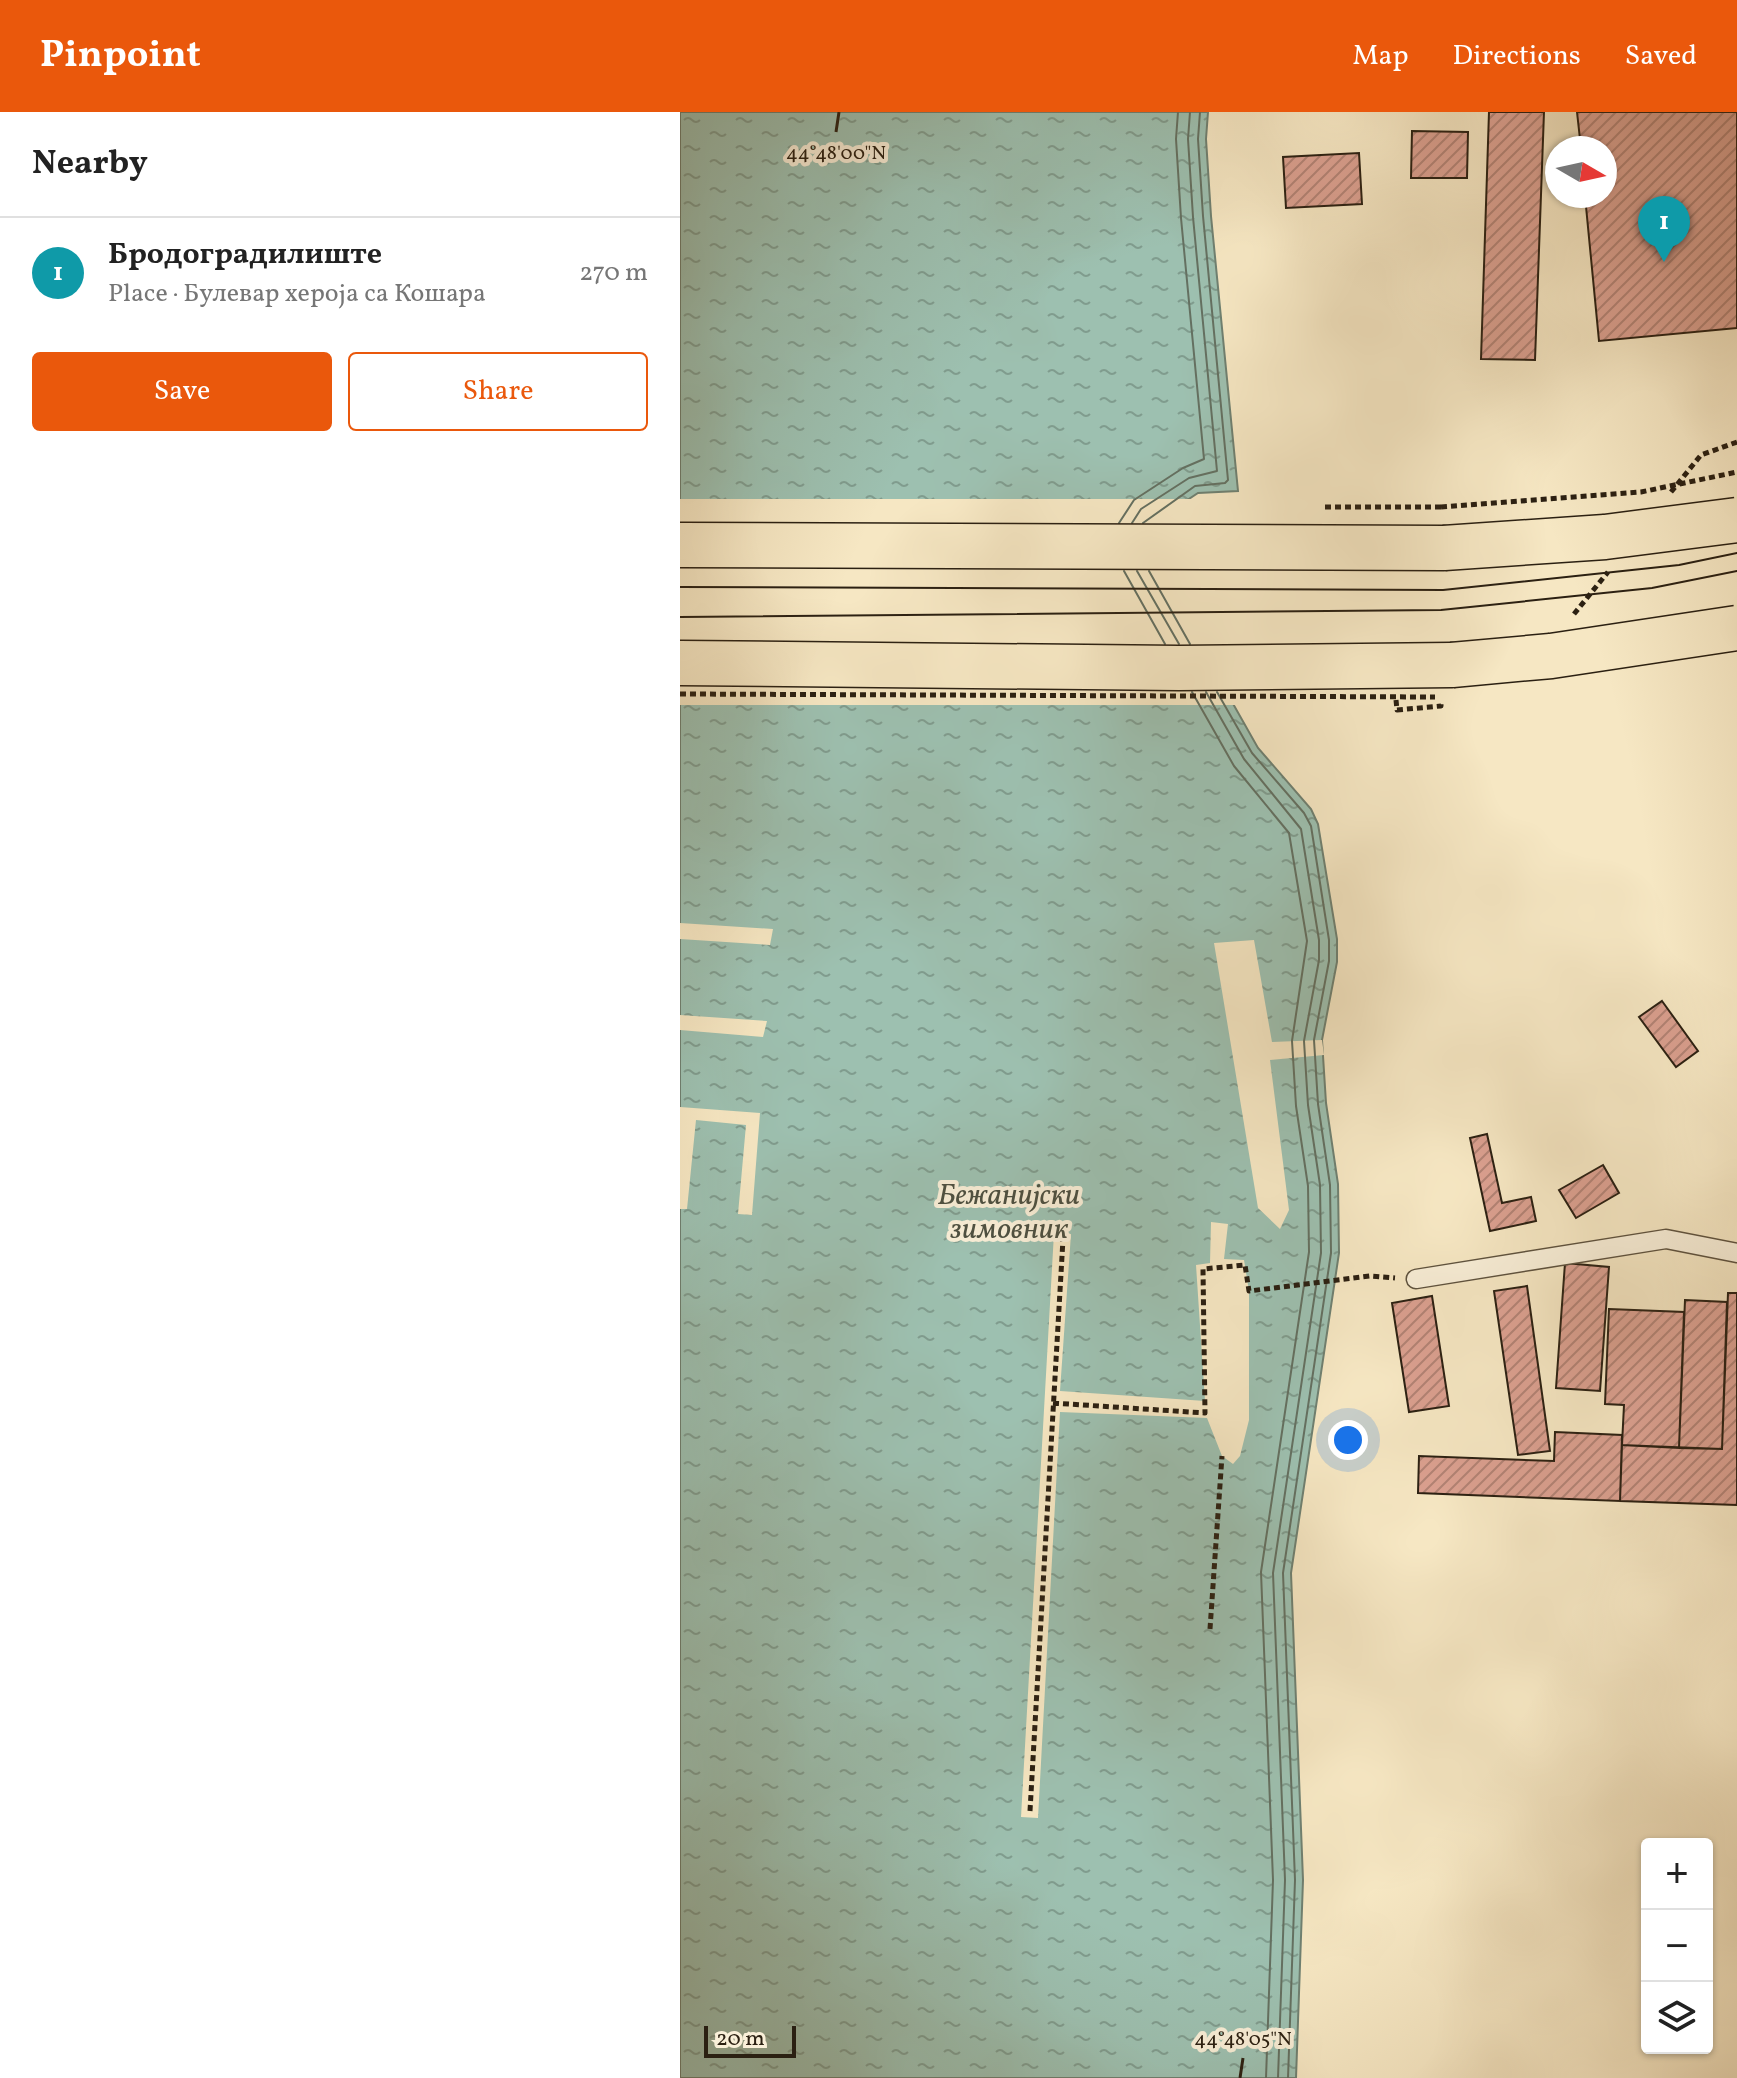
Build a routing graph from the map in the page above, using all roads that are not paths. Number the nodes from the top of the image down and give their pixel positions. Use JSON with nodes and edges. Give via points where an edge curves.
{"nodes":[{"id":1,"x":1737,"y":520,"type":"edge"},
{"id":2,"x":680,"y":545,"type":"edge"},
{"id":3,"x":1737,"y":628,"type":"edge"},
{"id":4,"x":680,"y":663,"type":"edge"},
{"id":5,"x":1737,"y":1253,"type":"edge"},
{"id":6,"x":1416,"y":1279,"type":"road end"}],
"edges":[{"from":1,"to":2,"type":"main road","bridge":true,"via":[[1605,537],[1443,527]]},
{"from":3,"to":4,"type":"main road","bridge":true,"via":[[1551,656],[1447,681],[1179,668]]},
{"from":5,"to":6,"type":"lane","via":[[1666,1239]]}]}
